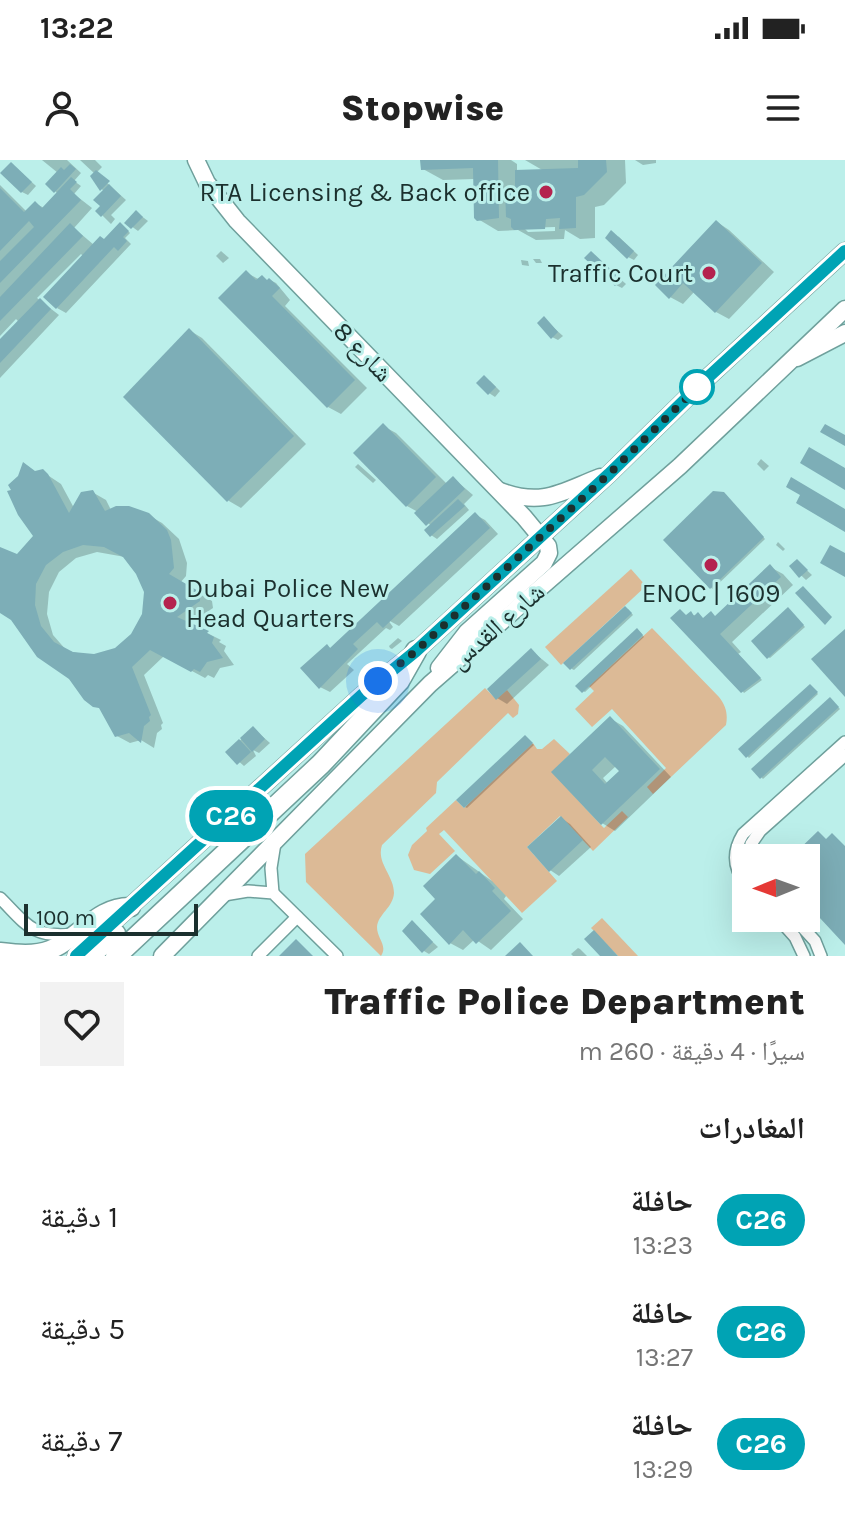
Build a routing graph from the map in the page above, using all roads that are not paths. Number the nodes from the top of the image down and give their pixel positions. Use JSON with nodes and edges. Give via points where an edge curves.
{"nodes":[{"id":1,"x":196,"y":160,"type":"edge"},
{"id":2,"x":845,"y":251,"type":"edge"},
{"id":3,"x":845,"y":309,"type":"edge"},
{"id":4,"x":845,"y":333,"type":"edge"},
{"id":5,"x":788,"y":361,"type":"junction"},
{"id":6,"x":609,"y":474,"type":"junction"},
{"id":7,"x":498,"y":490,"type":"junction"},
{"id":8,"x":541,"y":536,"type":"junction"},
{"id":9,"x":416,"y":651,"type":"junction"},
{"id":10,"x":430,"y":684,"type":"junction"},
{"id":11,"x":845,"y":742,"type":"edge"},
{"id":12,"x":845,"y":755,"type":"edge"},
{"id":13,"x":275,"y":843,"type":"junction"},
{"id":14,"x":738,"y":844,"type":"edge"},
{"id":15,"x":751,"y":844,"type":"edge"},
{"id":16,"x":273,"y":893,"type":"junction"},
{"id":17,"x":223,"y":895,"type":"junction"},
{"id":18,"x":0,"y":898,"type":"edge"},
{"id":19,"x":131,"y":907,"type":"junction"},
{"id":20,"x":297,"y":917,"type":"junction"},
{"id":21,"x":791,"y":932,"type":"edge"},
{"id":22,"x":807,"y":932,"type":"edge"},
{"id":23,"x":78,"y":933,"type":"junction"},
{"id":24,"x":0,"y":952,"type":"edge"},
{"id":25,"x":76,"y":956,"type":"edge"},
{"id":26,"x":93,"y":956,"type":"edge"},
{"id":27,"x":116,"y":956,"type":"edge"},
{"id":28,"x":162,"y":956,"type":"edge"},
{"id":29,"x":258,"y":956,"type":"edge"},
{"id":30,"x":337,"y":956,"type":"edge"},
{"id":31,"x":804,"y":956,"type":"edge"},
{"id":32,"x":821,"y":956,"type":"edge"}],
"edges":[{"from":1,"to":7,"type":"main road","name":"شارع 8","via":[[221,203],[335,313]]},
{"from":2,"to":6,"type":"main road","name":"شارع القدس"},
{"from":3,"to":5,"type":"main road","name":"شارع القدس"},
{"from":4,"to":5,"type":"main road"},
{"from":5,"to":10,"type":"main road","name":"شارع القدس","via":[[680,466]]},
{"from":6,"to":7,"type":"main road","via":[[546,498],[526,499]]},
{"from":6,"to":8,"type":"main road","name":"شارع القدس"},
{"from":7,"to":8,"type":"main road","name":"شارع 8"},
{"from":8,"to":9,"type":"main road","name":"شارع القدس"},
{"from":8,"to":10,"type":"main road","via":[[550,552],[544,563],[467,632]]},
{"from":9,"to":19,"type":"main road","name":"شارع القدس"},
{"from":9,"to":27,"type":"highway","via":[[399,681],[321,764]]},
{"from":10,"to":13,"type":"main road","name":"شارع القدس"},
{"from":11,"to":14,"type":"street"},
{"from":12,"to":15,"type":"street"},
{"from":13,"to":16,"type":"street"},
{"from":13,"to":17,"type":"main road","name":"شارع القدس"},
{"from":16,"to":17,"type":"street"},
{"from":16,"to":20,"type":"street"},
{"from":17,"to":28,"type":"main road","name":"شارع القدس"},
{"from":18,"to":23,"type":"street","via":[[36,931],[52,936]]},
{"from":19,"to":23,"type":"main road","via":[[105,912]]},
{"from":19,"to":25,"type":"main road","name":"شارع القدس"},
{"from":19,"to":26,"type":"main road","via":[[119,930]]},
{"from":20,"to":29,"type":"street"},
{"from":20,"to":30,"type":"street"},
{"from":21,"to":31,"type":"street"},
{"from":22,"to":32,"type":"street"},
{"from":23,"to":24,"type":"main road","via":[[38,953]]}]}
